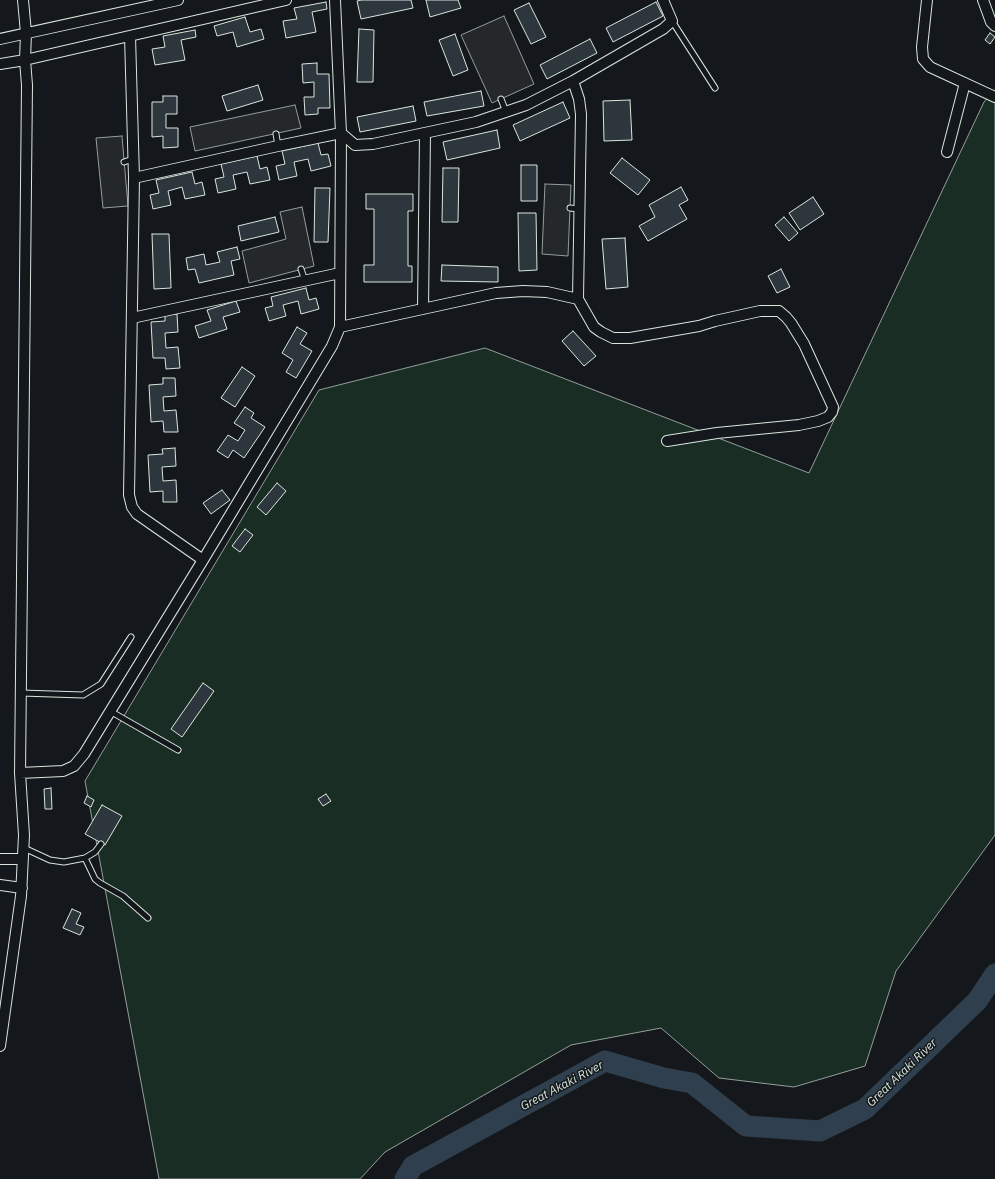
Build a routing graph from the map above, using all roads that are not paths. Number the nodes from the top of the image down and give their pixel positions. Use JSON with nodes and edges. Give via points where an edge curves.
{"nodes":[{"id":1,"x":23,"y":0,"type":"edge"},
{"id":2,"x":178,"y":0,"type":"edge"},
{"id":3,"x":286,"y":0,"type":"edge"},
{"id":4,"x":335,"y":0,"type":"edge"},
{"id":5,"x":663,"y":0,"type":"edge"},
{"id":6,"x":927,"y":0,"type":"edge"},
{"id":7,"x":983,"y":0,"type":"edge"},
{"id":8,"x":672,"y":21,"type":"junction"},
{"id":9,"x":995,"y":26,"type":"edge"},
{"id":10,"x":26,"y":33,"type":"junction"},
{"id":11,"x":130,"y":36,"type":"junction"},
{"id":12,"x":0,"y":39,"type":"edge"},
{"id":13,"x":26,"y":60,"type":"junction"},
{"id":14,"x":0,"y":64,"type":"edge"},
{"id":15,"x":573,"y":81,"type":"junction"},
{"id":16,"x":965,"y":83,"type":"junction"},
{"id":17,"x":714,"y":88,"type":"dead end"},
{"id":18,"x":995,"y":97,"type":"edge"},
{"id":19,"x":501,"y":99,"type":"dead end"},
{"id":20,"x":506,"y":112,"type":"junction"},
{"id":21,"x":341,"y":133,"type":"junction"},
{"id":22,"x":425,"y":133,"type":"junction"},
{"id":23,"x":276,"y":134,"type":"dead end"},
{"id":24,"x":278,"y":146,"type":"junction"},
{"id":25,"x":947,"y":152,"type":"dead end"},
{"id":26,"x":134,"y":178,"type":"junction"},
{"id":27,"x":301,"y":269,"type":"dead end"},
{"id":28,"x":340,"y":273,"type":"junction"},
{"id":29,"x":305,"y":281,"type":"junction"},
{"id":30,"x":578,"y":299,"type":"junction"},
{"id":31,"x":423,"y":309,"type":"junction"},
{"id":32,"x":132,"y":318,"type":"junction"},
{"id":33,"x":340,"y":327,"type":"junction"},
{"id":34,"x":668,"y":441,"type":"dead end"},
{"id":35,"x":203,"y":560,"type":"junction"},
{"id":36,"x":131,"y":637,"type":"dead end"},
{"id":37,"x":21,"y":693,"type":"junction"},
{"id":38,"x":110,"y":711,"type":"junction"},
{"id":39,"x":178,"y":750,"type":"dead end"},
{"id":40,"x":20,"y":773,"type":"junction"},
{"id":41,"x":101,"y":844,"type":"dead end"},
{"id":42,"x":24,"y":848,"type":"junction"},
{"id":43,"x":85,"y":858,"type":"junction"},
{"id":44,"x":0,"y":859,"type":"edge"},
{"id":45,"x":23,"y":859,"type":"junction"},
{"id":46,"x":0,"y":885,"type":"edge"},
{"id":47,"x":22,"y":888,"type":"junction"},
{"id":48,"x":148,"y":918,"type":"dead end"},
{"id":49,"x":0,"y":1046,"type":"edge"}],
"edges":[{"from":1,"to":10,"type":"street"},
{"from":2,"to":10,"type":"street"},
{"from":3,"to":11,"type":"street"},
{"from":4,"to":21,"type":"street"},
{"from":5,"to":8,"type":"street"},
{"from":6,"to":16,"type":"street","via":[[923,58],[930,67]]},
{"from":7,"to":9,"type":"street"},
{"from":8,"to":15,"type":"street"},
{"from":8,"to":17,"type":"lane"},
{"from":10,"to":12,"type":"street"},
{"from":10,"to":13,"type":"street"},
{"from":11,"to":13,"type":"street"},
{"from":11,"to":26,"type":"street","via":[[129,161]]},
{"from":13,"to":14,"type":"street"},
{"from":13,"to":37,"type":"street"},
{"from":15,"to":20,"type":"street","via":[[526,105]]},
{"from":15,"to":30,"type":"street","via":[[581,114],[575,209]]},
{"from":16,"to":18,"type":"street"},
{"from":16,"to":25,"type":"street"},
{"from":19,"to":20,"type":"lane"},
{"from":20,"to":22,"type":"street","via":[[476,122]]},
{"from":21,"to":22,"type":"street","via":[[355,145],[373,144]]},
{"from":21,"to":24,"type":"street"},
{"from":21,"to":28,"type":"street"},
{"from":22,"to":31,"type":"street"},
{"from":23,"to":24,"type":"lane"},
{"from":24,"to":26,"type":"street"},
{"from":26,"to":32,"type":"street"},
{"from":27,"to":29,"type":"lane"},
{"from":28,"to":29,"type":"street"},
{"from":28,"to":33,"type":"street"},
{"from":29,"to":32,"type":"street"},
{"from":30,"to":31,"type":"street","via":[[548,292],[523,291],[496,293]]},
{"from":30,"to":34,"type":"street","via":[[594,327],[613,338],[630,338],[699,326],[760,311],[779,311],[804,344],[833,407],[828,417],[799,425],[717,433]]},
{"from":31,"to":33,"type":"street"},
{"from":32,"to":35,"type":"street","via":[[129,495],[132,507],[137,514]]},
{"from":33,"to":35,"type":"street","via":[[332,346]]},
{"from":35,"to":38,"type":"street"},
{"from":36,"to":37,"type":"lane","via":[[101,684],[83,695]]},
{"from":37,"to":40,"type":"street"},
{"from":38,"to":39,"type":"lane"},
{"from":38,"to":40,"type":"street","via":[[74,766],[63,772]]},
{"from":40,"to":42,"type":"street"},
{"from":41,"to":43,"type":"lane","via":[[95,852]]},
{"from":42,"to":43,"type":"lane","via":[[50,860],[64,862]]},
{"from":42,"to":45,"type":"street"},
{"from":43,"to":48,"type":"lane","via":[[100,884],[123,896]]},
{"from":44,"to":45,"type":"street"},
{"from":45,"to":47,"type":"street"},
{"from":46,"to":47,"type":"street"},
{"from":47,"to":49,"type":"street"}]}
